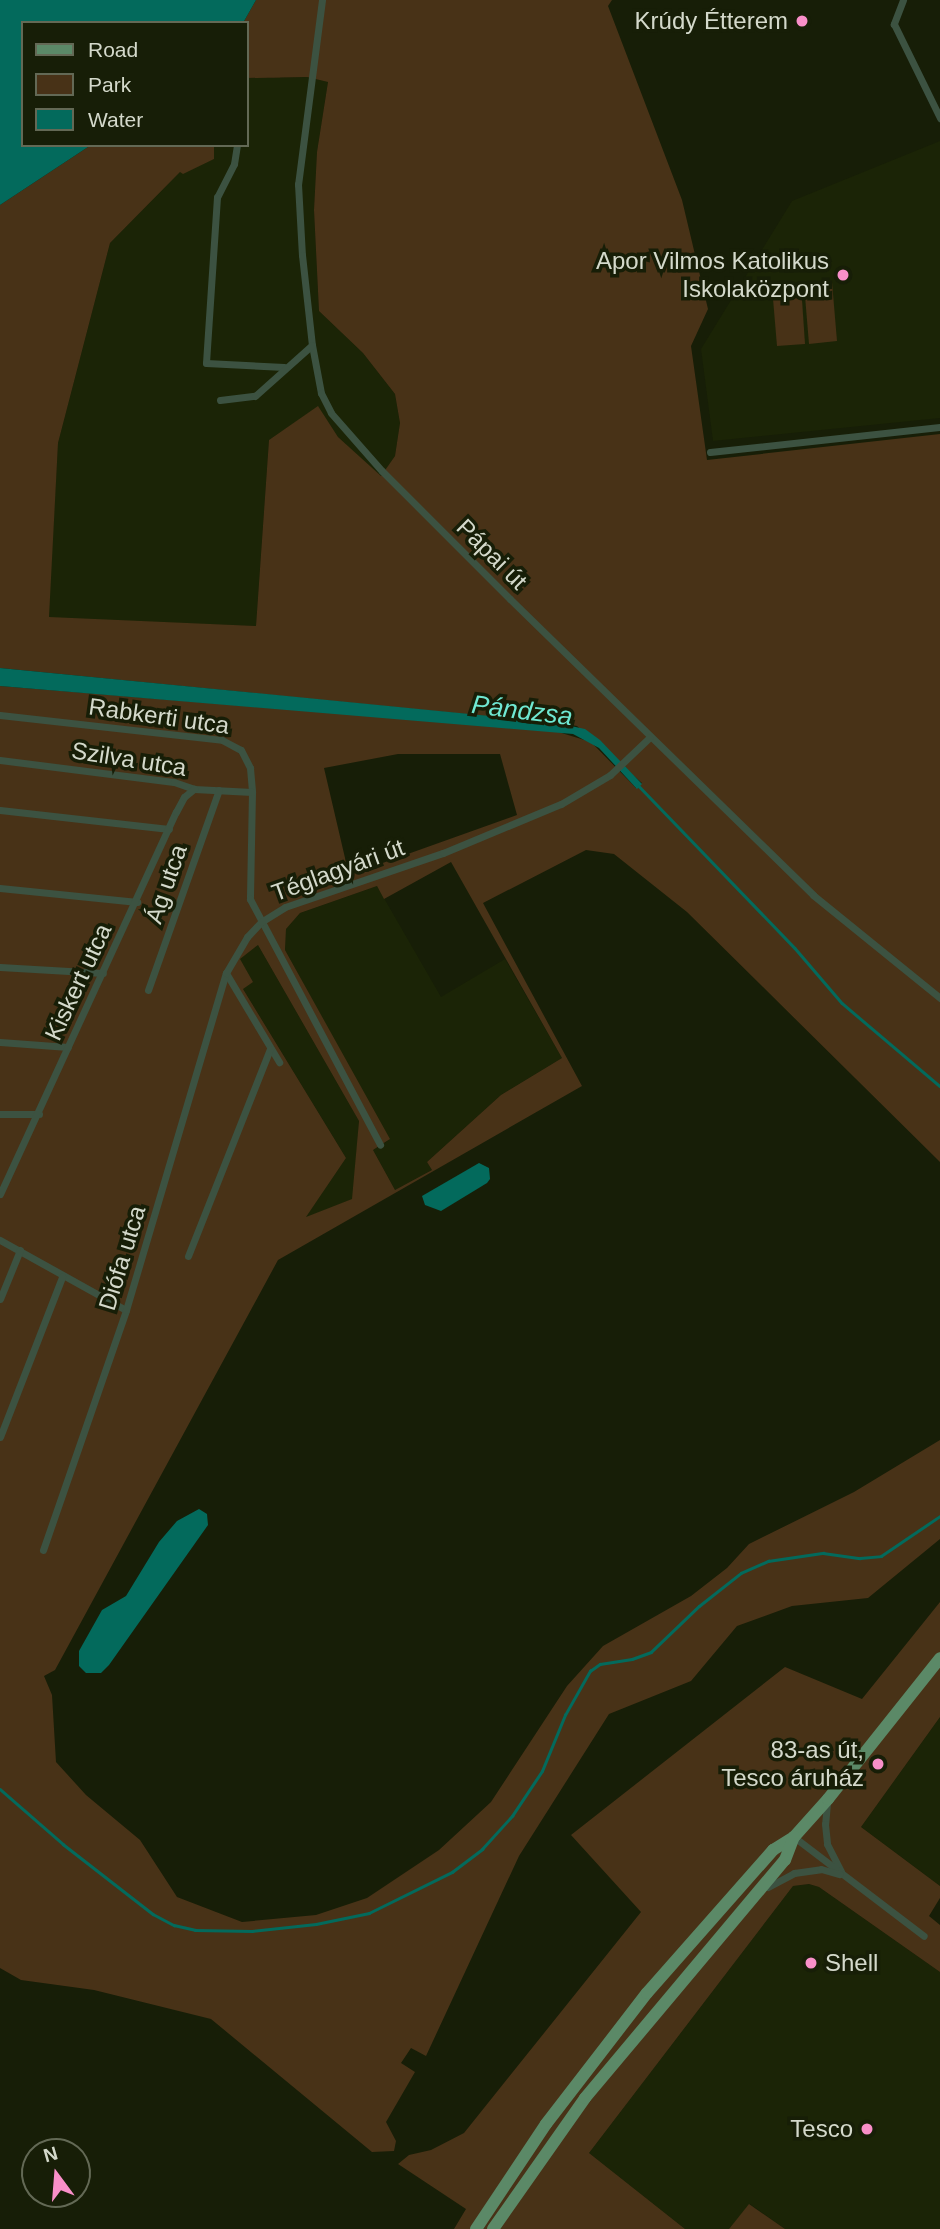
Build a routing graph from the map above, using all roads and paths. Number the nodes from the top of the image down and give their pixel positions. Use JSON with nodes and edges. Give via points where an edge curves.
{"nodes":[{"id":1,"x":322,"y":0,"type":"edge"},
{"id":2,"x":904,"y":0,"type":"edge"},
{"id":3,"x":940,"y":118,"type":"edge"},
{"id":4,"x":237,"y":147,"type":"edge"},
{"id":5,"x":312,"y":345,"type":"junction"},
{"id":6,"x":284,"y":367,"type":"junction"},
{"id":7,"x":220,"y":400,"type":"dead end"},
{"id":8,"x":940,"y":427,"type":"edge"},
{"id":9,"x":710,"y":452,"type":"dead end"},
{"id":10,"x":0,"y":715,"type":"edge"},
{"id":11,"x":649,"y":738,"type":"junction"},
{"id":12,"x":0,"y":760,"type":"edge"},
{"id":13,"x":194,"y":789,"type":"junction"},
{"id":14,"x":219,"y":790,"type":"junction"},
{"id":15,"x":252,"y":792,"type":"junction"},
{"id":16,"x":0,"y":810,"type":"edge"},
{"id":17,"x":169,"y":830,"type":"junction"},
{"id":18,"x":0,"y":888,"type":"edge"},
{"id":19,"x":137,"y":902,"type":"junction"},
{"id":20,"x":261,"y":922,"type":"junction"},
{"id":21,"x":0,"y":967,"type":"edge"},
{"id":22,"x":103,"y":973,"type":"junction"},
{"id":23,"x":226,"y":973,"type":"junction"},
{"id":24,"x":148,"y":990,"type":"dead end"},
{"id":25,"x":940,"y":998,"type":"edge"},
{"id":26,"x":0,"y":1042,"type":"edge"},
{"id":27,"x":68,"y":1046,"type":"junction"},
{"id":28,"x":270,"y":1049,"type":"junction"},
{"id":29,"x":279,"y":1062,"type":"dead end"},
{"id":30,"x":0,"y":1114,"type":"edge"},
{"id":31,"x":39,"y":1114,"type":"junction"},
{"id":32,"x":380,"y":1145,"type":"dead end"},
{"id":33,"x":4,"y":1179,"type":"edge"},
{"id":34,"x":0,"y":1194,"type":"edge"},
{"id":35,"x":0,"y":1240,"type":"edge"},
{"id":36,"x":20,"y":1250,"type":"junction"},
{"id":37,"x":188,"y":1256,"type":"dead end"},
{"id":38,"x":62,"y":1277,"type":"junction"},
{"id":39,"x":0,"y":1299,"type":"edge"},
{"id":40,"x":126,"y":1310,"type":"junction"},
{"id":41,"x":0,"y":1437,"type":"edge"},
{"id":42,"x":43,"y":1550,"type":"dead end"},
{"id":43,"x":940,"y":1658,"type":"edge"},
{"id":44,"x":828,"y":1799,"type":"junction"},
{"id":45,"x":794,"y":1837,"type":"junction"},
{"id":46,"x":843,"y":1875,"type":"junction"},
{"id":47,"x":744,"y":1908,"type":"junction"},
{"id":48,"x":924,"y":1936,"type":"dead end"},
{"id":49,"x":476,"y":2229,"type":"edge"},
{"id":50,"x":493,"y":2229,"type":"edge"}],
"edges":[{"from":1,"to":5,"type":"street","name":"Pápai út","via":[[298,184]]},
{"from":2,"to":3,"type":"street","via":[[894,24]]},
{"from":4,"to":6,"type":"street","via":[[234,164],[217,197],[206,363]]},
{"from":5,"to":6,"type":"street"},
{"from":5,"to":11,"type":"street","name":"Pápai út","via":[[321,393],[345,432]]},
{"from":6,"to":7,"type":"street","via":[[255,396]]},
{"from":8,"to":9,"type":"street"},
{"from":10,"to":15,"type":"street","name":"Rabkerti utca","via":[[232,743],[246,757]]},
{"from":11,"to":20,"type":"street","name":"Téglagyári út","via":[[610,775],[561,804],[443,853],[285,907]]},
{"from":11,"to":25,"type":"street","name":"Pápai út","via":[[841,920]]},
{"from":12,"to":13,"type":"street","name":"Szilva utca","via":[[173,782]]},
{"from":13,"to":14,"type":"street","name":"Szilva utca"},
{"from":13,"to":17,"type":"street","name":"Kiskert utca","via":[[184,797]]},
{"from":14,"to":15,"type":"street","name":"Szilva utca"},
{"from":14,"to":24,"type":"street","name":"Ág utca"},
{"from":15,"to":20,"type":"street","name":"Rabkerti utca","via":[[248,886]]},
{"from":16,"to":17,"type":"street"},
{"from":17,"to":19,"type":"street","name":"Kiskert utca"},
{"from":18,"to":19,"type":"street"},
{"from":19,"to":22,"type":"street","name":"Kiskert utca"},
{"from":20,"to":23,"type":"street"},
{"from":20,"to":32,"type":"street","name":"Téglagyári út"},
{"from":21,"to":22,"type":"street"},
{"from":22,"to":27,"type":"street","name":"Kiskert utca"},
{"from":23,"to":28,"type":"street"},
{"from":23,"to":40,"type":"street","name":"Diófa utca"},
{"from":26,"to":27,"type":"street"},
{"from":27,"to":31,"type":"street","name":"Kiskert utca"},
{"from":28,"to":29,"type":"street"},
{"from":28,"to":37,"type":"street"},
{"from":30,"to":31,"type":"street"},
{"from":31,"to":33,"type":"street","name":"Kiskert utca"},
{"from":33,"to":34,"type":"street","name":"Kiskert utca"},
{"from":35,"to":36,"type":"street"},
{"from":36,"to":38,"type":"street"},
{"from":36,"to":39,"type":"street"},
{"from":38,"to":40,"type":"street"},
{"from":38,"to":41,"type":"street"},
{"from":40,"to":42,"type":"street","name":"Diófa utca"},
{"from":43,"to":44,"type":"main road"},
{"from":44,"to":45,"type":"main road"},
{"from":44,"to":46,"type":"street","via":[[827,1844]]},
{"from":45,"to":46,"type":"street"},
{"from":45,"to":47,"type":"main road","via":[[785,1860]]},
{"from":45,"to":49,"type":"main road","via":[[774,1850],[647,1993],[546,2123]]},
{"from":46,"to":47,"type":"street","via":[[821,1869],[794,1873]]},
{"from":46,"to":48,"type":"street"},
{"from":47,"to":50,"type":"main road","via":[[585,2098]]}]}
